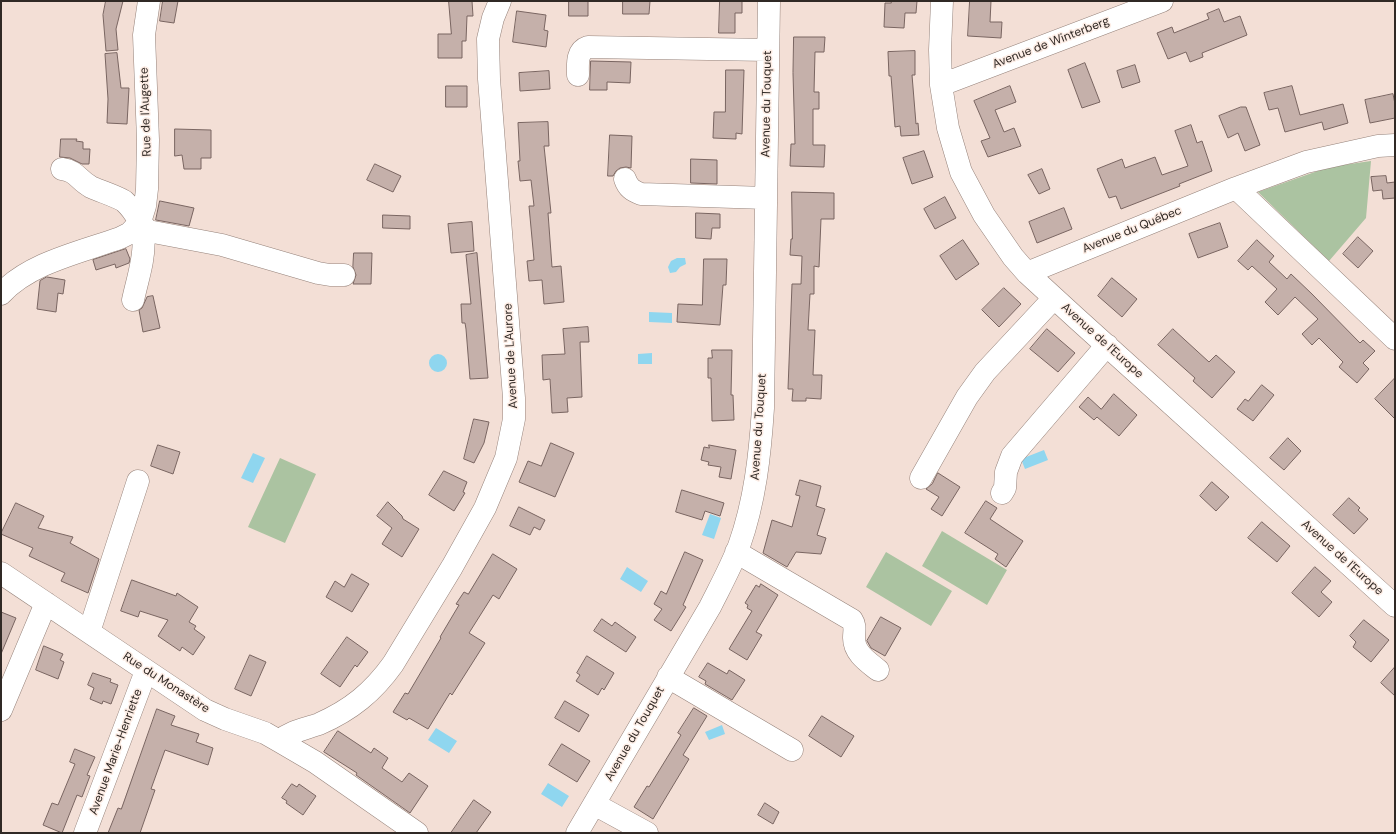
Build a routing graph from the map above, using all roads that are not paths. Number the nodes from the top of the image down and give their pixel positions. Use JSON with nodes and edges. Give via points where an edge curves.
{"nodes":[{"id":1,"x":149,"y":1,"type":"edge"},
{"id":2,"x":500,"y":1,"type":"edge"},
{"id":3,"x":769,"y":1,"type":"edge"},
{"id":4,"x":942,"y":1,"type":"edge"},
{"id":5,"x":1162,"y":1,"type":"edge"},
{"id":6,"x":768,"y":50,"type":"junction"},
{"id":7,"x":578,"y":75,"type":"dead end"},
{"id":8,"x":941,"y":85,"type":"junction"},
{"id":9,"x":1395,"y":145,"type":"edge"},
{"id":10,"x":62,"y":169,"type":"dead end"},
{"id":11,"x":625,"y":179,"type":"dead end"},
{"id":12,"x":1236,"y":188,"type":"junction"},
{"id":13,"x":766,"y":198,"type":"junction"},
{"id":14,"x":140,"y":222,"type":"junction"},
{"id":15,"x":1027,"y":273,"type":"junction"},
{"id":16,"x":344,"y":275,"type":"dead end"},
{"id":17,"x":3,"y":289,"type":"edge"},
{"id":18,"x":1054,"y":298,"type":"junction"},
{"id":19,"x":133,"y":300,"type":"dead end"},
{"id":20,"x":1395,"y":339,"type":"edge"},
{"id":21,"x":1107,"y":345,"type":"junction"},
{"id":22,"x":921,"y":478,"type":"dead end"},
{"id":23,"x":138,"y":481,"type":"dead end"},
{"id":24,"x":1002,"y":493,"type":"dead end"},
{"id":25,"x":736,"y":552,"type":"junction"},
{"id":26,"x":1,"y":573,"type":"edge"},
{"id":27,"x":46,"y":604,"type":"junction"},
{"id":28,"x":1395,"y":606,"type":"edge"},
{"id":29,"x":89,"y":632,"type":"junction"},
{"id":30,"x":878,"y":670,"type":"dead end"},
{"id":31,"x":146,"y":671,"type":"junction"},
{"id":32,"x":668,"y":677,"type":"junction"},
{"id":33,"x":1,"y":710,"type":"edge"},
{"id":34,"x":280,"y":741,"type":"junction"},
{"id":35,"x":792,"y":750,"type":"dead end"},
{"id":36,"x":594,"y":804,"type":"junction"},
{"id":37,"x":85,"y":833,"type":"edge"},
{"id":38,"x":417,"y":833,"type":"edge"},
{"id":39,"x":577,"y":833,"type":"edge"},
{"id":40,"x":647,"y":833,"type":"edge"}],
"edges":[{"from":1,"to":14,"type":"street","name":"Rue de l'Augette","via":[[144,35],[148,173],[145,206]]},
{"from":2,"to":34,"type":"street","name":"Avenue de L'Aurore","via":[[488,39],[514,398],[514,419],[506,458],[469,538],[382,679],[355,704]]},
{"from":3,"to":6,"type":"street","name":"Avenue du Touquet"},
{"from":4,"to":8,"type":"street","name":"Avenue de l'Europe"},
{"from":5,"to":8,"type":"street","name":"Avenue de Winterberg"},
{"from":6,"to":7,"type":"street","via":[[588,47],[584,48],[579,56]]},
{"from":6,"to":13,"type":"street","name":"Avenue du Touquet"},
{"from":8,"to":15,"type":"street","name":"Avenue de l'Europe","via":[[948,128],[961,172],[984,215]]},
{"from":9,"to":12,"type":"street","name":"Avenue du Québec","via":[[1378,146],[1306,162]]},
{"from":10,"to":14,"type":"street","via":[[74,171],[87,184],[124,201]]},
{"from":11,"to":13,"type":"street","via":[[632,190],[641,194]]},
{"from":12,"to":15,"type":"street","name":"Avenue du Québec"},
{"from":12,"to":20,"type":"street"},
{"from":13,"to":25,"type":"street","name":"Avenue du Touquet","via":[[760,452],[754,490]]},
{"from":14,"to":16,"type":"street","via":[[148,231],[222,245],[318,273]]},
{"from":14,"to":17,"type":"street","via":[[130,233],[120,238],[42,266]]},
{"from":14,"to":19,"type":"street","via":[[144,236],[143,255]]},
{"from":15,"to":18,"type":"street","name":"Avenue de l'Europe"},
{"from":18,"to":21,"type":"street","name":"Avenue de l'Europe"},
{"from":18,"to":22,"type":"street","via":[[985,372],[967,397]]},
{"from":21,"to":24,"type":"street","via":[[1012,456]]},
{"from":21,"to":28,"type":"street","name":"Avenue de l'Europe"},
{"from":23,"to":29,"type":"street"},
{"from":25,"to":30,"type":"street","via":[[852,620],[857,650]]},
{"from":25,"to":32,"type":"street","name":"Avenue du Touquet","via":[[710,607]]},
{"from":26,"to":27,"type":"street","name":"Rue du Monastère"},
{"from":27,"to":29,"type":"street","name":"Rue du Monastère"},
{"from":27,"to":33,"type":"street"},
{"from":29,"to":31,"type":"street","name":"Rue du Monastère"},
{"from":31,"to":34,"type":"street","name":"Rue du Monastère","via":[[205,710]]},
{"from":31,"to":37,"type":"street","name":"Avenue Marie-Henriette"},
{"from":32,"to":35,"type":"street"},
{"from":32,"to":36,"type":"street","name":"Avenue du Touquet"},
{"from":34,"to":38,"type":"street","name":"Rue du Monastère","via":[[316,762]]},
{"from":36,"to":39,"type":"street","name":"Avenue du Touquet"},
{"from":36,"to":40,"type":"street"}]}
